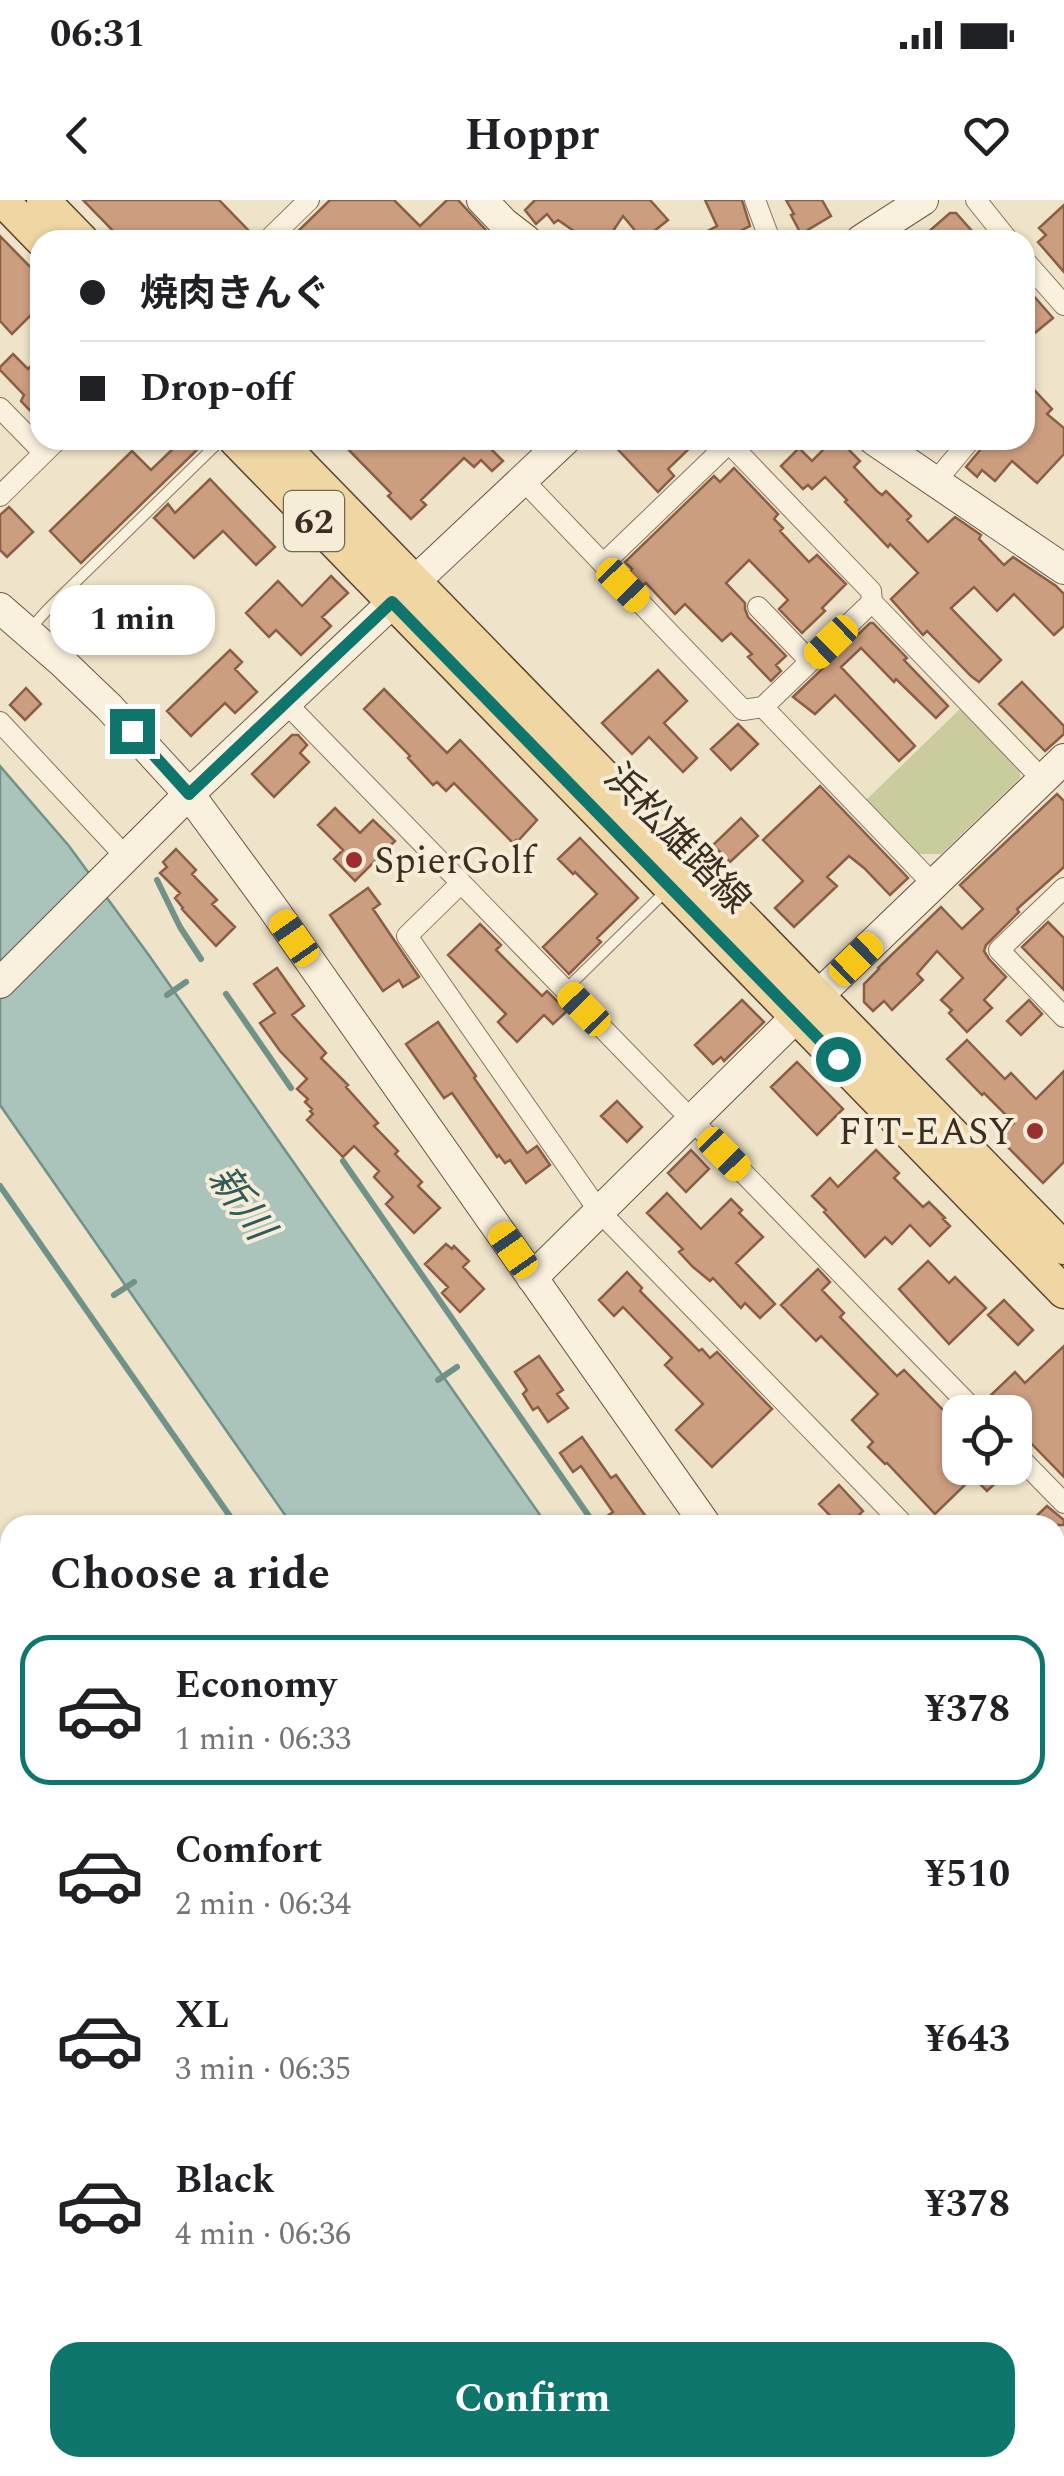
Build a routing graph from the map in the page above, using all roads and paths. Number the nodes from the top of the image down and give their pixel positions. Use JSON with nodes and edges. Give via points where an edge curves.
{"nodes":[{"id":1,"x":2,"y":200,"type":"edge"},
{"id":2,"x":42,"y":200,"type":"edge"},
{"id":3,"x":308,"y":200,"type":"edge"},
{"id":4,"x":482,"y":200,"type":"edge"},
{"id":5,"x":755,"y":200,"type":"edge"},
{"id":6,"x":923,"y":200,"type":"edge"},
{"id":7,"x":976,"y":200,"type":"edge"},
{"id":8,"x":31,"y":230,"type":"edge"},
{"id":9,"x":72,"y":230,"type":"edge"},
{"id":10,"x":278,"y":230,"type":"edge"},
{"id":11,"x":513,"y":230,"type":"edge"},
{"id":12,"x":766,"y":230,"type":"edge"},
{"id":13,"x":876,"y":230,"type":"edge"},
{"id":14,"x":1000,"y":230,"type":"edge"},
{"id":15,"x":1035,"y":275,"type":"edge"},
{"id":16,"x":1064,"y":305,"type":"edge"},
{"id":17,"x":0,"y":408,"type":"edge"},
{"id":18,"x":30,"y":430,"type":"edge"},
{"id":19,"x":47,"y":450,"type":"edge"},
{"id":20,"x":211,"y":450,"type":"edge"},
{"id":21,"x":246,"y":450,"type":"edge"},
{"id":22,"x":284,"y":450,"type":"edge"},
{"id":23,"x":554,"y":450,"type":"edge"},
{"id":24,"x":722,"y":450,"type":"edge"},
{"id":25,"x":736,"y":450,"type":"edge"},
{"id":26,"x":889,"y":450,"type":"edge"},
{"id":27,"x":962,"y":450,"type":"edge"},
{"id":28,"x":523,"y":480,"type":"junction"},
{"id":29,"x":936,"y":481,"type":"junction"},
{"id":30,"x":0,"y":496,"type":"edge"},
{"id":31,"x":603,"y":564,"type":"junction"},
{"id":32,"x":1064,"y":569,"type":"edge"},
{"id":33,"x":404,"y":592,"type":"junction"},
{"id":34,"x":872,"y":602,"type":"junction"},
{"id":35,"x":758,"y":607,"type":"dead end"},
{"id":36,"x":0,"y":608,"type":"edge"},
{"id":37,"x":28,"y":632,"type":"junction"},
{"id":38,"x":810,"y":662,"type":"junction"},
{"id":39,"x":286,"y":703,"type":"junction"},
{"id":40,"x":763,"y":707,"type":"junction"},
{"id":41,"x":0,"y":722,"type":"edge"},
{"id":42,"x":1053,"y":770,"type":"edge"},
{"id":43,"x":189,"y":794,"type":"junction"},
{"id":44,"x":119,"y":864,"type":"junction"},
{"id":45,"x":460,"y":883,"type":"junction"},
{"id":46,"x":934,"y":885,"type":"junction"},
{"id":47,"x":671,"y":887,"type":"junction"},
{"id":48,"x":1064,"y":888,"type":"edge"},
{"id":49,"x":0,"y":984,"type":"edge"},
{"id":50,"x":565,"y":990,"type":"junction"},
{"id":51,"x":808,"y":1006,"type":"junction"},
{"id":52,"x":1064,"y":1017,"type":"edge"},
{"id":53,"x":691,"y":1120,"type":"junction"},
{"id":54,"x":599,"y":1212,"type":"junction"},
{"id":55,"x":1064,"y":1248,"type":"edge"},
{"id":56,"x":532,"y":1278,"type":"junction"},
{"id":57,"x":1064,"y":1292,"type":"edge"},
{"id":58,"x":959,"y":1395,"type":"edge"},
{"id":59,"x":1032,"y":1471,"type":"edge"},
{"id":60,"x":1064,"y":1504,"type":"edge"},
{"id":61,"x":699,"y":1515,"type":"edge"},
{"id":62,"x":894,"y":1515,"type":"edge"}],
"edges":[{"from":1,"to":8,"type":"main road"},
{"from":2,"to":9,"type":"main road"},
{"from":3,"to":10,"type":"street"},
{"from":4,"to":11,"type":"street"},
{"from":5,"to":12,"type":"street"},
{"from":6,"to":13,"type":"street"},
{"from":7,"to":14,"type":"street"},
{"from":15,"to":16,"type":"street"},
{"from":17,"to":18,"type":"street"},
{"from":19,"to":30,"type":"street"},
{"from":20,"to":37,"type":"lane"},
{"from":21,"to":33,"type":"main road","name":"浜松雄踏線","number":"62"},
{"from":22,"to":33,"type":"main road","name":"浜松雄踏線","number":"62"},
{"from":23,"to":28,"type":"street"},
{"from":24,"to":31,"type":"street"},
{"from":25,"to":34,"type":"street","via":[[871,591]]},
{"from":26,"to":29,"type":"street"},
{"from":27,"to":29,"type":"street"},
{"from":28,"to":31,"type":"street"},
{"from":28,"to":33,"type":"street"},
{"from":29,"to":32,"type":"street"},
{"from":31,"to":40,"type":"street","via":[[743,710]]},
{"from":33,"to":39,"type":"street"},
{"from":33,"to":47,"type":"main road","name":"浜松雄踏線","number":"62"},
{"from":33,"to":51,"type":"main road","name":"浜松雄踏線","number":"62"},
{"from":34,"to":38,"type":"street"},
{"from":34,"to":42,"type":"street"},
{"from":35,"to":38,"type":"street"},
{"from":36,"to":37,"type":"street"},
{"from":37,"to":43,"type":"street"},
{"from":38,"to":40,"type":"street"},
{"from":39,"to":43,"type":"street"},
{"from":39,"to":45,"type":"street"},
{"from":40,"to":46,"type":"street"},
{"from":41,"to":44,"type":"street"},
{"from":42,"to":46,"type":"street"},
{"from":43,"to":44,"type":"street"},
{"from":43,"to":56,"type":"street"},
{"from":44,"to":49,"type":"street"},
{"from":45,"to":50,"type":"street"},
{"from":45,"to":54,"type":"street","via":[[407,936]]},
{"from":46,"to":51,"type":"street"},
{"from":47,"to":50,"type":"lane"},
{"from":47,"to":51,"type":"main road","name":"浜松雄踏線","number":"62"},
{"from":48,"to":52,"type":"street","via":[[1000,950]]},
{"from":50,"to":53,"type":"street"},
{"from":51,"to":53,"type":"street"},
{"from":51,"to":55,"type":"main road","name":"浜松雄踏線","number":"62"},
{"from":51,"to":57,"type":"main road","name":"浜松雄踏線","number":"62"},
{"from":53,"to":54,"type":"street"},
{"from":53,"to":58,"type":"street"},
{"from":54,"to":56,"type":"street"},
{"from":54,"to":62,"type":"street"},
{"from":56,"to":61,"type":"street"},
{"from":59,"to":60,"type":"street"}]}
